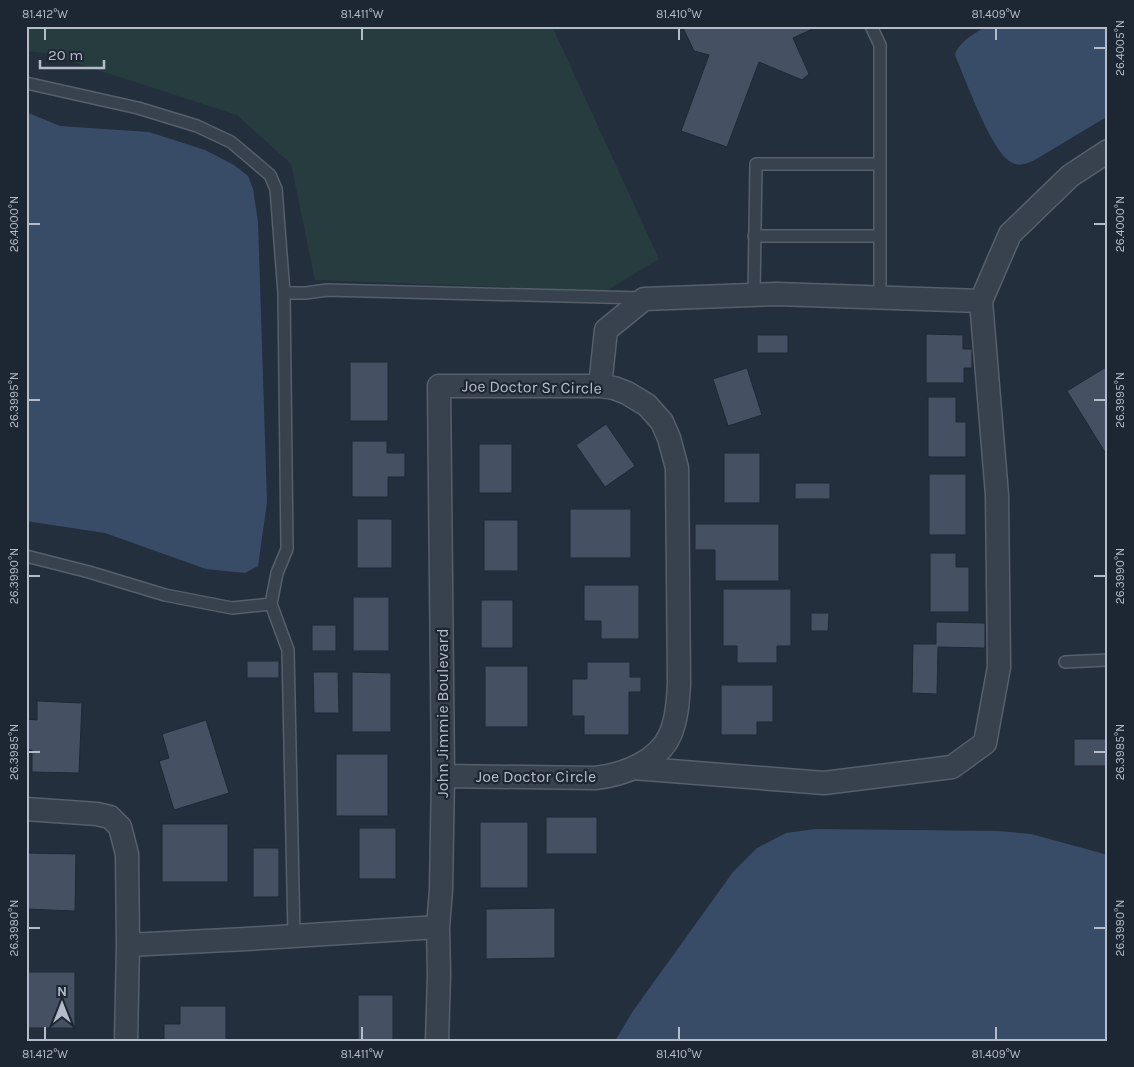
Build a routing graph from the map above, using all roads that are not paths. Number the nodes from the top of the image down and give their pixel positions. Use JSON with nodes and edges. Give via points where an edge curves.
{"nodes":[{"id":1,"x":871,"y":26,"type":"edge"},
{"id":2,"x":26,"y":83,"type":"edge"},
{"id":3,"x":1108,"y":151,"type":"edge"},
{"id":4,"x":879,"y":164,"type":"junction"},
{"id":5,"x":754,"y":236,"type":"junction"},
{"id":6,"x":879,"y":236,"type":"junction"},
{"id":7,"x":284,"y":293,"type":"junction"},
{"id":8,"x":754,"y":294,"type":"junction"},
{"id":9,"x":880,"y":297,"type":"junction"},
{"id":10,"x":644,"y":298,"type":"junction"},
{"id":11,"x":981,"y":301,"type":"junction"},
{"id":12,"x":439,"y":386,"type":"joint"},
{"id":13,"x":600,"y":386,"type":"junction"},
{"id":14,"x":26,"y":556,"type":"edge"},
{"id":15,"x":678,"y":582,"type":"joint"},
{"id":16,"x":270,"y":604,"type":"junction"},
{"id":17,"x":1108,"y":660,"type":"edge"},
{"id":18,"x":1065,"y":662,"type":"dead end"},
{"id":19,"x":633,"y":768,"type":"junction"},
{"id":20,"x":443,"y":776,"type":"junction"},
{"id":21,"x":26,"y":809,"type":"edge"},
{"id":22,"x":438,"y":927,"type":"junction"},
{"id":23,"x":294,"y":935,"type":"junction"},
{"id":24,"x":128,"y":945,"type":"junction"},
{"id":25,"x":126,"y":1041,"type":"edge"},
{"id":26,"x":437,"y":1041,"type":"edge"}],
"edges":[{"from":1,"to":4,"type":"lane","via":[[880,45]]},
{"from":2,"to":7,"type":"lane","via":[[138,108],[197,126],[231,142],[270,175],[276,189]]},
{"from":3,"to":11,"type":"street","via":[[1070,176],[1010,234]]},
{"from":4,"to":5,"type":"lane","via":[[756,164]]},
{"from":4,"to":6,"type":"lane"},
{"from":5,"to":6,"type":"lane"},
{"from":5,"to":8,"type":"lane"},
{"from":6,"to":9,"type":"lane"},
{"from":7,"to":10,"type":"lane","via":[[327,290]]},
{"from":7,"to":16,"type":"lane","via":[[287,549],[276,573]]},
{"from":8,"to":9,"type":"street"},
{"from":8,"to":10,"type":"street"},
{"from":9,"to":11,"type":"street"},
{"from":10,"to":13,"type":"street","via":[[606,330]]},
{"from":11,"to":19,"type":"street","via":[[997,495],[999,648],[999,667],[985,742],[952,767],[824,783]]},
{"from":12,"to":13,"type":"street","name":"Joe Doctor Sr Circle"},
{"from":12,"to":20,"type":"street","name":"John Jimmie Boulevard"},
{"from":13,"to":15,"type":"street","name":"Joe Doctor Sr Circle","via":[[627,393],[646,405],[662,422],[669,438],[677,468]]},
{"from":14,"to":16,"type":"lane","via":[[165,595],[232,608]]},
{"from":15,"to":19,"type":"street","name":"Joe Doctor Circle","via":[[678,704],[670,734],[661,748]]},
{"from":16,"to":23,"type":"lane","via":[[288,650]]},
{"from":17,"to":18,"type":"lane"},
{"from":19,"to":20,"type":"street","name":"Joe Doctor Circle","via":[[595,778]]},
{"from":20,"to":22,"type":"street","name":"John Jimmie Boulevard"},
{"from":21,"to":24,"type":"street","via":[[97,814],[110,817],[120,827],[127,854]]},
{"from":22,"to":23,"type":"street"},
{"from":22,"to":26,"type":"street","name":"John Jimmie Boulevard"},
{"from":23,"to":24,"type":"street"},
{"from":24,"to":25,"type":"street"}]}
